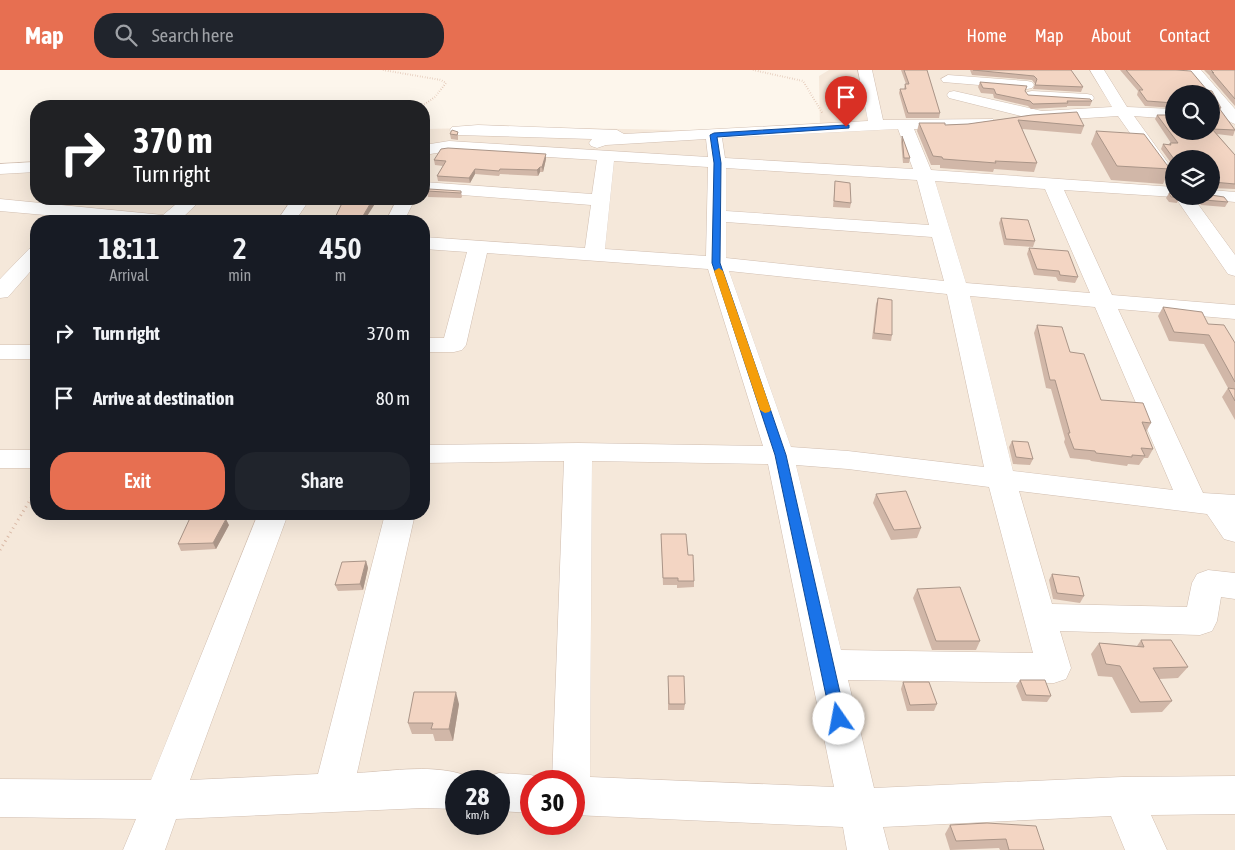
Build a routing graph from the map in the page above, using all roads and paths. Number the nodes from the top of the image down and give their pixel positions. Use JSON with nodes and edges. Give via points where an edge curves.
{"nodes":[{"id":1,"x":382,"y":70,"type":"edge"},
{"id":2,"x":753,"y":70,"type":"edge"},
{"id":3,"x":865,"y":70,"type":"edge"},
{"id":4,"x":1020,"y":70,"type":"edge"},
{"id":5,"x":1097,"y":70,"type":"edge"},
{"id":6,"x":1194,"y":70,"type":"edge"},
{"id":7,"x":947,"y":75,"type":"edge"},
{"id":8,"x":1030,"y":90,"type":"junction"},
{"id":9,"x":954,"y":94,"type":"junction"},
{"id":10,"x":430,"y":100,"type":"edge"},
{"id":11,"x":1119,"y":106,"type":"junction"},
{"id":12,"x":1165,"y":113,"type":"edge"},
{"id":13,"x":1047,"y":116,"type":"junction"},
{"id":14,"x":1220,"y":117,"type":"edge"},
{"id":15,"x":1235,"y":118,"type":"edge"},
{"id":16,"x":904,"y":124,"type":"junction"},
{"id":17,"x":876,"y":125,"type":"junction"},
{"id":18,"x":964,"y":125,"type":"junction"},
{"id":19,"x":832,"y":128,"type":"junction"},
{"id":20,"x":440,"y":130,"type":"dead end"},
{"id":21,"x":714,"y":135,"type":"junction"},
{"id":22,"x":662,"y":137,"type":"junction"},
{"id":23,"x":430,"y":153,"type":"edge"},
{"id":24,"x":572,"y":154,"type":"junction"},
{"id":25,"x":606,"y":156,"type":"junction"},
{"id":26,"x":718,"y":163,"type":"junction"},
{"id":27,"x":30,"y":167,"type":"edge"},
{"id":28,"x":1165,"y":170,"type":"edge"},
{"id":29,"x":924,"y":175,"type":"junction"},
{"id":30,"x":3,"y":177,"type":"edge"},
{"id":31,"x":1052,"y":184,"type":"junction"},
{"id":32,"x":430,"y":187,"type":"edge"},
{"id":33,"x":1165,"y":191,"type":"edge"},
{"id":34,"x":1220,"y":196,"type":"edge"},
{"id":35,"x":1235,"y":197,"type":"edge"},
{"id":36,"x":601,"y":200,"type":"junction"},
{"id":37,"x":0,"y":205,"type":"edge"},
{"id":38,"x":87,"y":205,"type":"edge"},
{"id":39,"x":186,"y":205,"type":"edge"},
{"id":40,"x":1189,"y":205,"type":"edge"},
{"id":41,"x":66,"y":215,"type":"edge"},
{"id":42,"x":73,"y":215,"type":"edge"},
{"id":43,"x":174,"y":215,"type":"edge"},
{"id":44,"x":717,"y":216,"type":"junction"},
{"id":45,"x":940,"y":232,"type":"junction"},
{"id":46,"x":430,"y":243,"type":"edge"},
{"id":47,"x":479,"y":246,"type":"junction"},
{"id":48,"x":594,"y":254,"type":"junction"},
{"id":49,"x":30,"y":260,"type":"edge"},
{"id":50,"x":716,"y":263,"type":"junction"},
{"id":51,"x":1235,"y":270,"type":"edge"},
{"id":52,"x":957,"y":289,"type":"junction"},
{"id":53,"x":0,"y":292,"type":"edge"},
{"id":54,"x":1103,"y":300,"type":"junction"},
{"id":55,"x":1235,"y":312,"type":"edge"},
{"id":56,"x":430,"y":345,"type":"edge"},
{"id":57,"x":0,"y":352,"type":"edge"},
{"id":58,"x":30,"y":352,"type":"edge"},
{"id":59,"x":578,"y":452,"type":"junction"},
{"id":60,"x":430,"y":454,"type":"edge"},
{"id":61,"x":780,"y":455,"type":"junction"},
{"id":62,"x":30,"y":458,"type":"edge"},
{"id":63,"x":0,"y":459,"type":"edge"},
{"id":64,"x":1001,"y":479,"type":"junction"},
{"id":65,"x":30,"y":500,"type":"edge"},
{"id":66,"x":1215,"y":504,"type":"edge"},
{"id":67,"x":271,"y":520,"type":"edge"},
{"id":68,"x":399,"y":520,"type":"edge"},
{"id":69,"x":1235,"y":531,"type":"edge"},
{"id":70,"x":0,"y":550,"type":"edge"},
{"id":71,"x":1235,"y":586,"type":"edge"},
{"id":72,"x":1040,"y":617,"type":"junction"},
{"id":73,"x":827,"y":665,"type":"junction"},
{"id":74,"x":571,"y":770,"type":"edge"},
{"id":75,"x":445,"y":790,"type":"edge"},
{"id":76,"x":333,"y":793,"type":"junction"},
{"id":77,"x":1235,"y":795,"type":"edge"},
{"id":78,"x":585,"y":796,"type":"edge"},
{"id":79,"x":1122,"y":796,"type":"junction"},
{"id":80,"x":0,"y":798,"type":"edge"},
{"id":81,"x":164,"y":800,"type":"junction"},
{"id":82,"x":859,"y":808,"type":"junction"},
{"id":83,"x":144,"y":850,"type":"edge"},
{"id":84,"x":868,"y":850,"type":"edge"},
{"id":85,"x":1146,"y":850,"type":"edge"}],
"edges":[{"from":1,"to":10,"type":"path","via":[[446,83]]},
{"from":2,"to":19,"type":"path","via":[[803,81]]},
{"from":3,"to":17,"type":"street"},
{"from":4,"to":8,"type":"street"},
{"from":5,"to":11,"type":"street"},
{"from":6,"to":15,"type":"street"},
{"from":7,"to":8,"type":"street"},
{"from":7,"to":9,"type":"street"},
{"from":8,"to":11,"type":"street"},
{"from":8,"to":13,"type":"street","via":[[1038,107]]},
{"from":9,"to":13,"type":"street"},
{"from":9,"to":18,"type":"street"},
{"from":11,"to":12,"type":"street"},
{"from":11,"to":13,"type":"street"},
{"from":11,"to":28,"type":"street"},
{"from":13,"to":18,"type":"street"},
{"from":14,"to":15,"type":"street"},
{"from":16,"to":17,"type":"street"},
{"from":16,"to":18,"type":"street"},
{"from":16,"to":29,"type":"street"},
{"from":17,"to":19,"type":"street"},
{"from":19,"to":21,"type":"street"},
{"from":20,"to":22,"type":"street"},
{"from":21,"to":22,"type":"street"},
{"from":21,"to":26,"type":"street"},
{"from":22,"to":24,"type":"street","via":[[603,140]]},
{"from":23,"to":24,"type":"street","via":[[449,146]]},
{"from":24,"to":25,"type":"street"},
{"from":25,"to":26,"type":"street"},
{"from":25,"to":36,"type":"street"},
{"from":26,"to":29,"type":"street"},
{"from":26,"to":44,"type":"street"},
{"from":27,"to":30,"type":"street"},
{"from":29,"to":31,"type":"street"},
{"from":29,"to":45,"type":"street"},
{"from":31,"to":33,"type":"street"},
{"from":31,"to":54,"type":"street"},
{"from":32,"to":36,"type":"street"},
{"from":34,"to":35,"type":"street"},
{"from":36,"to":48,"type":"street"},
{"from":37,"to":41,"type":"street","via":[[49,207]]},
{"from":38,"to":42,"type":"street"},
{"from":39,"to":43,"type":"street"},
{"from":40,"to":51,"type":"street"},
{"from":44,"to":45,"type":"street"},
{"from":44,"to":50,"type":"street"},
{"from":45,"to":52,"type":"street"},
{"from":46,"to":47,"type":"street"},
{"from":47,"to":48,"type":"street"},
{"from":47,"to":56,"type":"street","via":[[454,345]]},
{"from":48,"to":50,"type":"street"},
{"from":49,"to":53,"type":"street"},
{"from":50,"to":52,"type":"street"},
{"from":50,"to":61,"type":"street"},
{"from":52,"to":54,"type":"street"},
{"from":52,"to":64,"type":"street"},
{"from":54,"to":55,"type":"street"},
{"from":54,"to":66,"type":"street"},
{"from":57,"to":58,"type":"street"},
{"from":59,"to":60,"type":"street"},
{"from":59,"to":61,"type":"street"},
{"from":59,"to":74,"type":"street"},
{"from":61,"to":64,"type":"street"},
{"from":61,"to":73,"type":"street"},
{"from":62,"to":63,"type":"street"},
{"from":64,"to":66,"type":"street"},
{"from":64,"to":72,"type":"street"},
{"from":65,"to":70,"type":"path"},
{"from":66,"to":69,"type":"street"},
{"from":67,"to":81,"type":"street"},
{"from":68,"to":76,"type":"street"},
{"from":71,"to":72,"type":"street","via":[[1208,584],[1200,621]]},
{"from":72,"to":73,"type":"street","via":[[1054,668]]},
{"from":73,"to":82,"type":"street"},
{"from":75,"to":76,"type":"street"},
{"from":76,"to":81,"type":"street"},
{"from":77,"to":79,"type":"street"},
{"from":78,"to":82,"type":"street"},
{"from":79,"to":82,"type":"street"},
{"from":79,"to":85,"type":"street"},
{"from":80,"to":81,"type":"street"},
{"from":81,"to":83,"type":"street"},
{"from":82,"to":84,"type":"street"}]}
